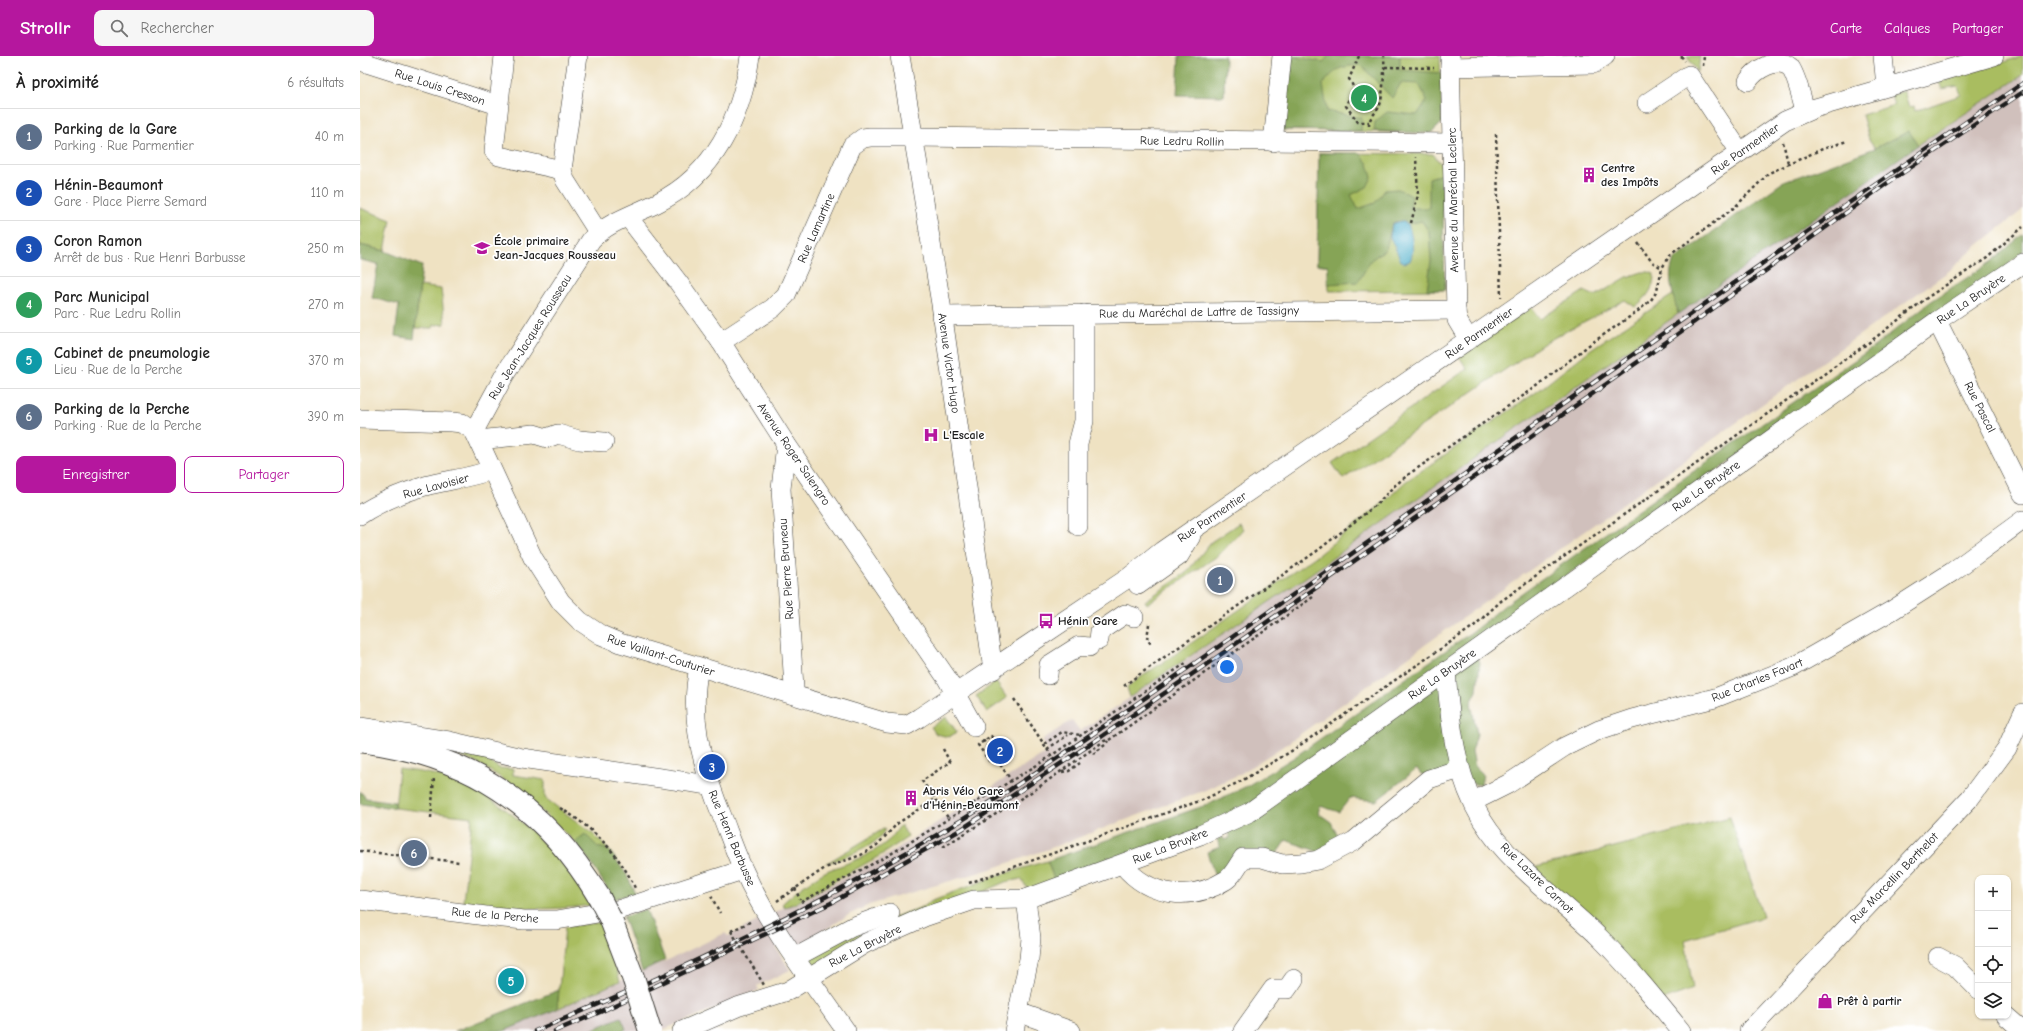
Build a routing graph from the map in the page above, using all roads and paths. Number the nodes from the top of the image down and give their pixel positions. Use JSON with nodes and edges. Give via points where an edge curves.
{"nodes":[{"id":1,"x":504,"y":56,"type":"edge"},
{"id":2,"x":578,"y":56,"type":"edge"},
{"id":3,"x":750,"y":56,"type":"edge"},
{"id":4,"x":900,"y":56,"type":"edge"},
{"id":5,"x":1282,"y":56,"type":"edge"},
{"id":6,"x":1359,"y":56,"type":"edge"},
{"id":7,"x":1384,"y":56,"type":"edge"},
{"id":8,"x":1605,"y":56,"type":"edge"},
{"id":9,"x":1883,"y":56,"type":"edge"},
{"id":10,"x":1994,"y":56,"type":"edge"},
{"id":11,"x":1784,"y":59,"type":"edge"},
{"id":12,"x":360,"y":62,"type":"edge"},
{"id":13,"x":1450,"y":62,"type":"edge"},
{"id":14,"x":1385,"y":67,"type":"junction"},
{"id":15,"x":1748,"y":82,"type":"dead end"},
{"id":16,"x":1886,"y":86,"type":"junction"},
{"id":17,"x":1647,"y":103,"type":"dead end"},
{"id":18,"x":498,"y":105,"type":"junction"},
{"id":19,"x":1805,"y":111,"type":"junction"},
{"id":20,"x":1369,"y":122,"type":"junction"},
{"id":21,"x":1776,"y":127,"type":"junction"},
{"id":22,"x":1496,"y":134,"type":"dead end"},
{"id":23,"x":913,"y":137,"type":"junction"},
{"id":24,"x":1847,"y":141,"type":"dead end"},
{"id":25,"x":1273,"y":142,"type":"junction"},
{"id":26,"x":1369,"y":142,"type":"junction"},
{"id":27,"x":1415,"y":143,"type":"junction"},
{"id":28,"x":1452,"y":143,"type":"junction"},
{"id":29,"x":1740,"y":152,"type":"junction"},
{"id":30,"x":1788,"y":164,"type":"junction"},
{"id":31,"x":562,"y":170,"type":"junction"},
{"id":32,"x":628,"y":217,"type":"junction"},
{"id":33,"x":1411,"y":223,"type":"dead end"},
{"id":34,"x":2023,"y":227,"type":"edge"},
{"id":35,"x":598,"y":232,"type":"junction"},
{"id":36,"x":1638,"y":243,"type":"dead end"},
{"id":37,"x":2023,"y":263,"type":"edge"},
{"id":38,"x":1662,"y":268,"type":"junction"},
{"id":39,"x":1456,"y":310,"type":"junction"},
{"id":40,"x":1084,"y":314,"type":"junction"},
{"id":41,"x":942,"y":316,"type":"junction"},
{"id":42,"x":1502,"y":317,"type":"junction"},
{"id":43,"x":1937,"y":321,"type":"junction"},
{"id":44,"x":1469,"y":340,"type":"junction"},
{"id":45,"x":720,"y":342,"type":"junction"},
{"id":46,"x":360,"y":420,"type":"edge"},
{"id":47,"x":477,"y":435,"type":"junction"},
{"id":48,"x":604,"y":442,"type":"dead end"},
{"id":49,"x":786,"y":444,"type":"junction"},
{"id":50,"x":491,"y":470,"type":"junction"},
{"id":51,"x":2023,"y":494,"type":"edge"},
{"id":52,"x":360,"y":515,"type":"edge"},
{"id":53,"x":2023,"y":520,"type":"edge"},
{"id":54,"x":1078,"y":526,"type":"dead end"},
{"id":55,"x":1313,"y":597,"type":"dead end"},
{"id":56,"x":1134,"y":617,"type":"dead end"},
{"id":57,"x":1186,"y":663,"type":"dead end"},
{"id":58,"x":699,"y":668,"type":"junction"},
{"id":59,"x":993,"y":670,"type":"junction"},
{"id":60,"x":1446,"y":671,"type":"junction"},
{"id":61,"x":1048,"y":675,"type":"dead end"},
{"id":62,"x":1124,"y":686,"type":"dead end"},
{"id":63,"x":792,"y":694,"type":"junction"},
{"id":64,"x":956,"y":694,"type":"junction"},
{"id":65,"x":1014,"y":699,"type":"dead end"},
{"id":66,"x":2023,"y":713,"type":"edge"},
{"id":67,"x":911,"y":723,"type":"joint"},
{"id":68,"x":360,"y":727,"type":"edge"},
{"id":69,"x":980,"y":735,"type":"junction"},
{"id":70,"x":1068,"y":735,"type":"dead end"},
{"id":71,"x":1080,"y":735,"type":"junction"},
{"id":72,"x":1109,"y":740,"type":"junction"},
{"id":73,"x":360,"y":741,"type":"edge"},
{"id":74,"x":1044,"y":744,"type":"junction"},
{"id":75,"x":943,"y":749,"type":"dead end"},
{"id":76,"x":1047,"y":749,"type":"junction"},
{"id":77,"x":1093,"y":754,"type":"dead end"},
{"id":78,"x":1051,"y":755,"type":"junction"},
{"id":79,"x":432,"y":756,"type":"junction"},
{"id":80,"x":996,"y":758,"type":"junction"},
{"id":81,"x":1080,"y":763,"type":"dead end"},
{"id":82,"x":1460,"y":769,"type":"junction"},
{"id":83,"x":1061,"y":772,"type":"junction"},
{"id":84,"x":1011,"y":780,"type":"junction"},
{"id":85,"x":709,"y":785,"type":"junction"},
{"id":86,"x":934,"y":800,"type":"junction"},
{"id":87,"x":1474,"y":801,"type":"junction"},
{"id":88,"x":560,"y":808,"type":"dead end"},
{"id":89,"x":431,"y":818,"type":"dead end"},
{"id":90,"x":949,"y":819,"type":"junction"},
{"id":91,"x":944,"y":847,"type":"dead end"},
{"id":92,"x":360,"y":851,"type":"edge"},
{"id":93,"x":459,"y":862,"type":"dead end"},
{"id":94,"x":1124,"y":865,"type":"junction"},
{"id":95,"x":743,"y":870,"type":"junction"},
{"id":96,"x":967,"y":884,"type":"dead end"},
{"id":97,"x":795,"y":888,"type":"junction"},
{"id":98,"x":1026,"y":899,"type":"junction"},
{"id":99,"x":360,"y":900,"type":"edge"},
{"id":100,"x":639,"y":903,"type":"junction"},
{"id":101,"x":761,"y":913,"type":"junction"},
{"id":102,"x":890,"y":913,"type":"dead end"},
{"id":103,"x":1938,"y":957,"type":"dead end"},
{"id":104,"x":796,"y":958,"type":"junction"},
{"id":105,"x":810,"y":977,"type":"junction"},
{"id":106,"x":1294,"y":980,"type":"dead end"},
{"id":107,"x":764,"y":985,"type":"dead end"},
{"id":108,"x":1975,"y":986,"type":"edge"},
{"id":109,"x":1018,"y":1012,"type":"junction"},
{"id":110,"x":2009,"y":1019,"type":"edge"},
{"id":111,"x":650,"y":1031,"type":"edge"},
{"id":112,"x":682,"y":1031,"type":"edge"},
{"id":113,"x":846,"y":1031,"type":"edge"},
{"id":114,"x":1014,"y":1031,"type":"edge"},
{"id":115,"x":1071,"y":1031,"type":"edge"},
{"id":116,"x":1243,"y":1031,"type":"edge"},
{"id":117,"x":1681,"y":1031,"type":"edge"},
{"id":118,"x":1749,"y":1031,"type":"edge"},
{"id":119,"x":2023,"y":1031,"type":"edge"}],
"edges":[{"from":1,"to":18,"type":"street"},
{"from":2,"to":31,"type":"street"},
{"from":3,"to":32,"type":"street","name":"Rue Jean-Jacques Rousseau","via":[[733,123],[710,161],[678,191]]},
{"from":4,"to":23,"type":"street","name":"Avenue Victor Hugo"},
{"from":5,"to":25,"type":"street"},
{"from":6,"to":20,"type":"path","via":[[1349,79],[1354,91],[1346,106],[1358,122]]},
{"from":7,"to":14,"type":"path"},
{"from":8,"to":13,"type":"street","via":[[1593,64]]},
{"from":9,"to":16,"type":"street"},
{"from":10,"to":16,"type":"street","name":"Rue Parmentier"},
{"from":11,"to":15,"type":"street","via":[[1763,63]]},
{"from":11,"to":19,"type":"street","via":[[1790,67]]},
{"from":12,"to":18,"type":"street","name":"Rue Louis Cresson"},
{"from":13,"to":14,"type":"path"},
{"from":13,"to":28,"type":"street","name":"Avenue du Maréchal Leclerc"},
{"from":14,"to":20,"type":"path","via":[[1380,107]]},
{"from":16,"to":19,"type":"street","name":"Rue Parmentier"},
{"from":17,"to":29,"type":"street","via":[[1689,75]]},
{"from":18,"to":31,"type":"street","via":[[493,146],[495,154]]},
{"from":19,"to":21,"type":"street","name":"Rue Parmentier"},
{"from":20,"to":26,"type":"path"},
{"from":21,"to":29,"type":"street","name":"Rue Parmentier"},
{"from":21,"to":30,"type":"path","via":[[1783,141]]},
{"from":22,"to":42,"type":"path"},
{"from":23,"to":25,"type":"street","name":"Rue Ledru Rollin"},
{"from":23,"to":41,"type":"street","name":"Avenue Victor Hugo"},
{"from":23,"to":45,"type":"street","name":"Rue Lamartine","via":[[863,138],[852,146],[786,294],[774,308]]},
{"from":24,"to":30,"type":"path"},
{"from":25,"to":26,"type":"street","name":"Rue Ledru Rollin"},
{"from":26,"to":27,"type":"street","name":"Rue Ledru Rollin"},
{"from":27,"to":28,"type":"street","name":"Rue Ledru Rollin"},
{"from":27,"to":33,"type":"path","via":[[1418,194]]},
{"from":28,"to":39,"type":"street","name":"Avenue du Maréchal Leclerc"},
{"from":29,"to":42,"type":"street","name":"Rue Parmentier"},
{"from":30,"to":38,"type":"path","via":[[1769,173],[1735,207],[1670,255]]},
{"from":31,"to":35,"type":"street","via":[[565,180]]},
{"from":32,"to":35,"type":"street","name":"Rue Jean-Jacques Rousseau"},
{"from":32,"to":45,"type":"street","name":"Avenue Roger Salengro"},
{"from":34,"to":96,"type":"path","via":[[1987,258],[1928,297],[1871,341],[1501,601],[1474,626],[1290,752],[1205,799]]},
{"from":35,"to":47,"type":"street","name":"Rue Jean-Jacques Rousseau","via":[[524,342]]},
{"from":36,"to":38,"type":"path","via":[[1652,262]]},
{"from":37,"to":43,"type":"street","name":"Rue La Bruyère"},
{"from":38,"to":62,"type":"path","via":[[1657,291],[1638,311],[1589,345],[1536,387],[1410,474],[1376,505],[1317,551]]},
{"from":39,"to":40,"type":"street","name":"Rue du Maréchal de Lattre de Tassigny"},
{"from":39,"to":44,"type":"street","name":"Avenue du Maréchal Leclerc","via":[[1457,320]]},
{"from":40,"to":41,"type":"street","name":"Rue du Maréchal de Lattre de Tassigny"},
{"from":40,"to":54,"type":"street","via":[[1084,421],[1078,444]]},
{"from":41,"to":59,"type":"street","name":"Avenue Victor Hugo"},
{"from":42,"to":44,"type":"street","name":"Rue Parmentier"},
{"from":43,"to":51,"type":"street","name":"Rue Pascal"},
{"from":43,"to":60,"type":"street","name":"Rue La Bruyère"},
{"from":44,"to":59,"type":"street","name":"Rue Parmentier"},
{"from":45,"to":49,"type":"street","name":"Avenue Roger Salengro"},
{"from":46,"to":47,"type":"street","via":[[462,423]]},
{"from":47,"to":48,"type":"street","via":[[534,434],[547,438],[558,434],[579,440]]},
{"from":47,"to":50,"type":"street","name":"Rue Vaillant-Couturier"},
{"from":49,"to":63,"type":"street","name":"Rue Pierre Bruneau","via":[[781,489],[794,687]]},
{"from":49,"to":64,"type":"street","name":"Avenue Roger Salengro"},
{"from":50,"to":52,"type":"street","name":"Rue Lavoisier","via":[[401,494]]},
{"from":50,"to":58,"type":"street","name":"Rue Vaillant-Couturier","via":[[533,558],[571,614],[601,635]]},
{"from":53,"to":87,"type":"street","name":"Rue Charles Favart","via":[[1952,572],[1892,611],[1793,667],[1715,698],[1599,730],[1564,747],[1508,784]]},
{"from":55,"to":72,"type":"path"},
{"from":56,"to":61,"type":"street","via":[[1126,614],[1100,631],[1094,644],[1079,646],[1050,665]]},
{"from":57,"to":71,"type":"path"},
{"from":58,"to":63,"type":"street","name":"Rue Vaillant-Couturier"},
{"from":58,"to":85,"type":"street","name":"Rue Henri Barbusse","via":[[696,710]]},
{"from":59,"to":64,"type":"street","name":"Rue Parmentier"},
{"from":60,"to":82,"type":"street","name":"Rue Lazare Carnot","via":[[1451,728]]},
{"from":60,"to":94,"type":"street","name":"Rue La Bruyère","via":[[1250,812]]},
{"from":63,"to":67,"type":"street","name":"Rue Vaillant-Couturier","via":[[887,723]]},
{"from":64,"to":67,"type":"street","name":"Rue Parmentier"},
{"from":64,"to":69,"type":"street","name":"Avenue Roger Salengro"},
{"from":65,"to":74,"type":"path"},
{"from":66,"to":118,"type":"street","name":"Rue Marcellin Berthelot","via":[[2007,748],[1970,798]]},
{"from":68,"to":85,"type":"street","via":[[449,741],[522,758]]},
{"from":69,"to":80,"type":"path"},
{"from":69,"to":80,"type":"path","via":[[978,745],[990,762]]},
{"from":69,"to":80,"type":"path","via":[[991,736],[1002,754]]},
{"from":70,"to":76,"type":"path"},
{"from":71,"to":74,"type":"path","via":[[1062,732]]},
{"from":71,"to":78,"type":"path"},
{"from":72,"to":77,"type":"path"},
{"from":72,"to":83,"type":"path"},
{"from":73,"to":79,"type":"main road"},
{"from":74,"to":76,"type":"path"},
{"from":75,"to":86,"type":"path","via":[[950,762],[922,781]]},
{"from":76,"to":78,"type":"path"},
{"from":78,"to":84,"type":"path"},
{"from":79,"to":89,"type":"path","via":[[428,772],[434,775]]},
{"from":79,"to":111,"type":"main road","bridge":true,"via":[[471,772],[502,790],[568,852],[599,897],[611,920]]},
{"from":80,"to":84,"type":"path"},
{"from":81,"to":83,"type":"path"},
{"from":82,"to":87,"type":"street","name":"Rue Lazare Carnot"},
{"from":82,"to":94,"type":"street","via":[[1429,779],[1354,841],[1318,860],[1282,864],[1262,858],[1243,858],[1227,879],[1209,888],[1171,894],[1136,879]]},
{"from":83,"to":91,"type":"path"},
{"from":84,"to":90,"type":"path"},
{"from":85,"to":95,"type":"street","name":"Rue Henri Barbusse"},
{"from":86,"to":90,"type":"path"},
{"from":86,"to":97,"type":"path","via":[[898,823],[878,845],[861,855],[825,868]]},
{"from":87,"to":117,"type":"street","name":"Rue Lazare Carnot","via":[[1482,820],[1504,850],[1600,938]]},
{"from":88,"to":100,"type":"path","via":[[582,822],[612,849],[629,874]]},
{"from":90,"to":97,"type":"path","via":[[889,855],[801,901]]},
{"from":92,"to":93,"type":"path"},
{"from":94,"to":98,"type":"street","name":"Rue La Bruyère"},
{"from":95,"to":100,"type":"street","name":"Rue de la Perche"},
{"from":95,"to":101,"type":"street","name":"Rue Henri Barbusse"},
{"from":97,"to":101,"type":"path"},
{"from":98,"to":105,"type":"street","name":"Rue La Bruyère","via":[[985,899],[952,906],[866,943]]},
{"from":98,"to":109,"type":"street","via":[[1030,938],[1029,959]]},
{"from":99,"to":100,"type":"street","name":"Rue de la Perche","via":[[524,920],[578,917]]},
{"from":101,"to":104,"type":"street","name":"Rue Henri Barbusse"},
{"from":101,"to":107,"type":"path","bridge":true,"via":[[731,931]]},
{"from":102,"to":104,"type":"street","via":[[852,927]]},
{"from":103,"to":108,"type":"street","via":[[1955,966]]},
{"from":104,"to":105,"type":"street","name":"Rue Henri Barbusse"},
{"from":105,"to":112,"type":"street","name":"Rue La Bruyère","via":[[788,991],[737,1006]]},
{"from":105,"to":113,"type":"street","name":"Rue Henri Barbusse"},
{"from":106,"to":116,"type":"street","via":[[1287,989],[1273,989]]},
{"from":109,"to":114,"type":"street"},
{"from":109,"to":115,"type":"street"},
{"from":110,"to":119,"type":"street"}]}
